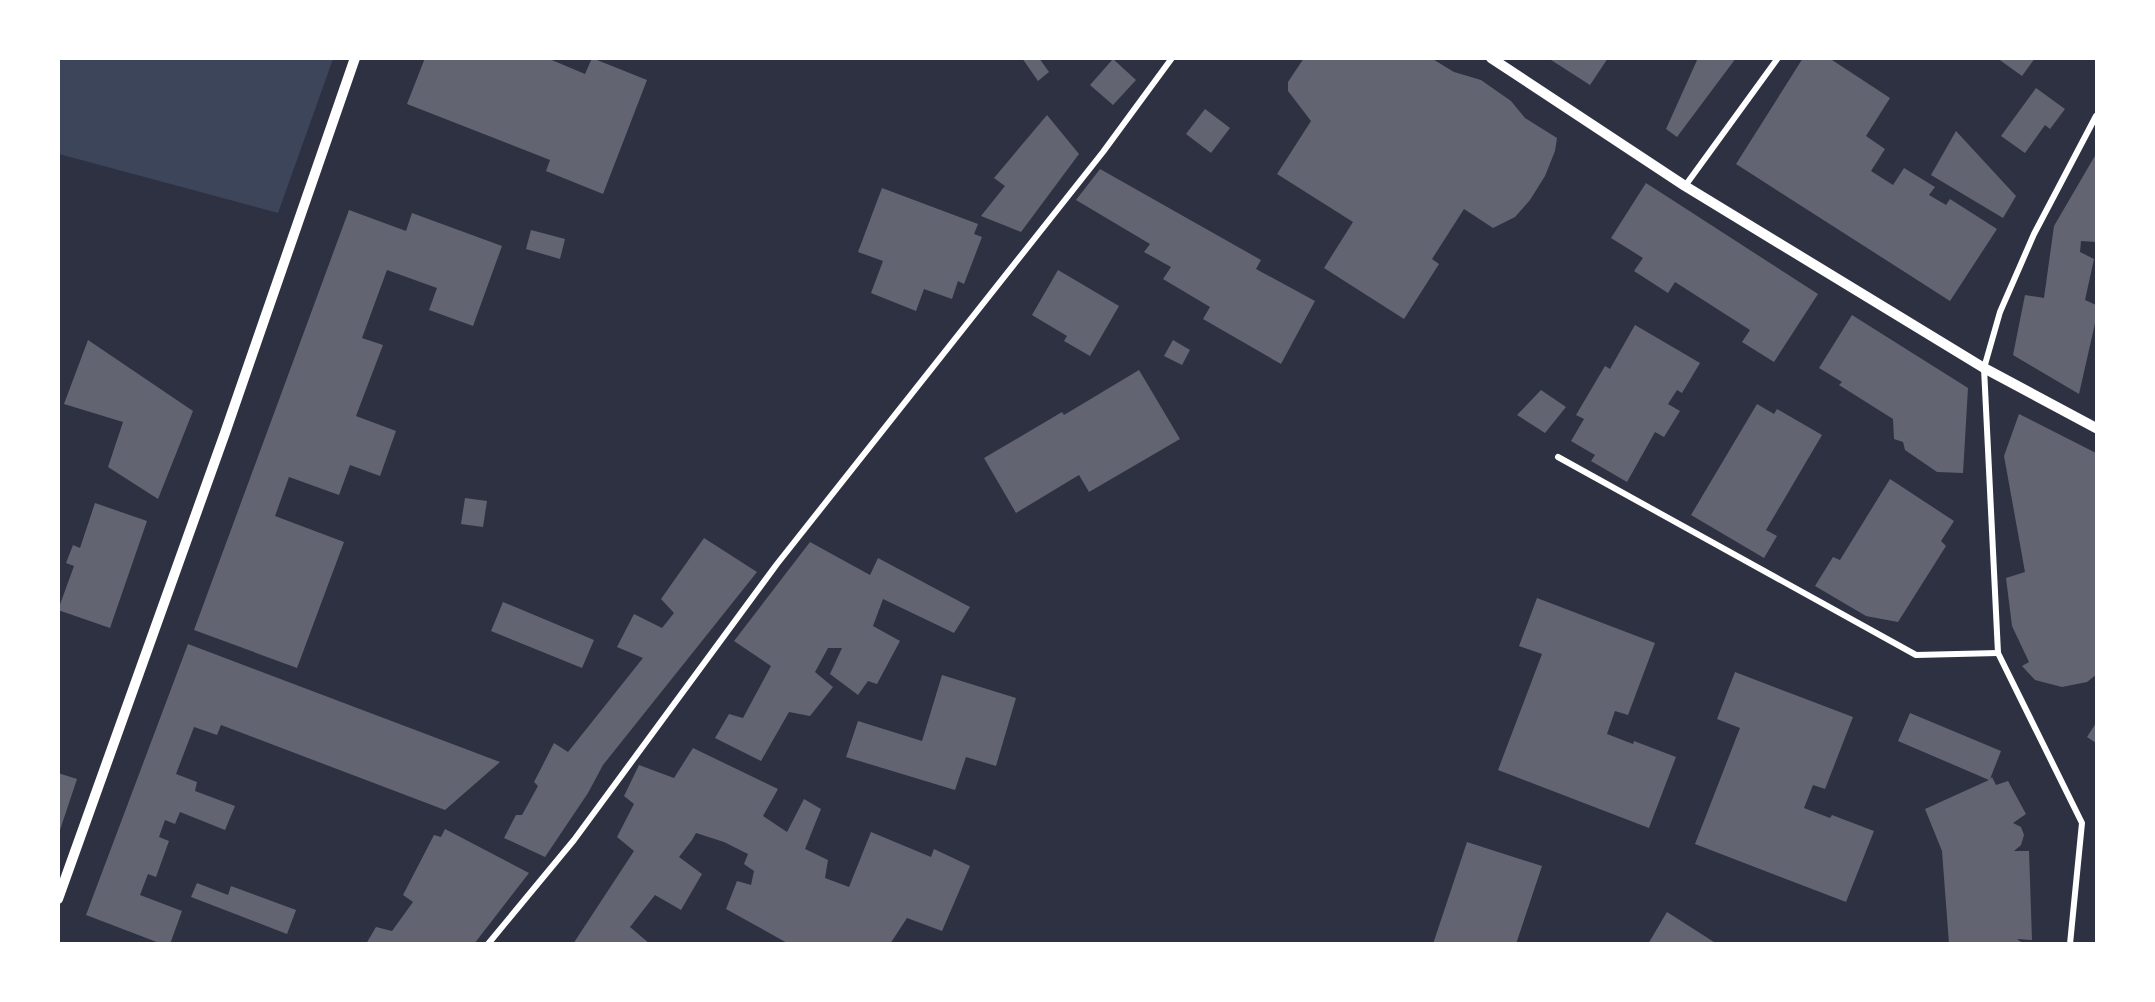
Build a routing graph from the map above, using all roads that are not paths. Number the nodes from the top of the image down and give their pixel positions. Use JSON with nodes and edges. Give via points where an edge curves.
{"nodes":[{"id":1,"x":356,"y":58,"type":"edge"},
{"id":2,"x":1172,"y":58,"type":"edge"},
{"id":3,"x":1491,"y":58,"type":"edge"},
{"id":4,"x":1778,"y":58,"type":"edge"},
{"id":5,"x":2097,"y":116,"type":"edge"},
{"id":6,"x":1685,"y":186,"type":"junction"},
{"id":7,"x":1984,"y":368,"type":"junction"},
{"id":8,"x":2097,"y":428,"type":"edge"},
{"id":9,"x":1558,"y":457,"type":"dead end"},
{"id":10,"x":1998,"y":652,"type":"junction"},
{"id":11,"x":58,"y":899,"type":"edge"},
{"id":12,"x":488,"y":944,"type":"edge"},
{"id":13,"x":2070,"y":944,"type":"edge"}],
"edges":[{"from":1,"to":11,"type":"street"},
{"from":2,"to":12,"type":"street","via":[[1103,152],[777,564],[574,840]]},
{"from":3,"to":6,"type":"street"},
{"from":4,"to":6,"type":"street"},
{"from":5,"to":7,"type":"street","via":[[2034,234],[2000,312]]},
{"from":6,"to":7,"type":"street"},
{"from":7,"to":8,"type":"street"},
{"from":7,"to":10,"type":"street"},
{"from":9,"to":10,"type":"street","via":[[1916,655]]},
{"from":10,"to":13,"type":"street","via":[[2082,823]]}]}
